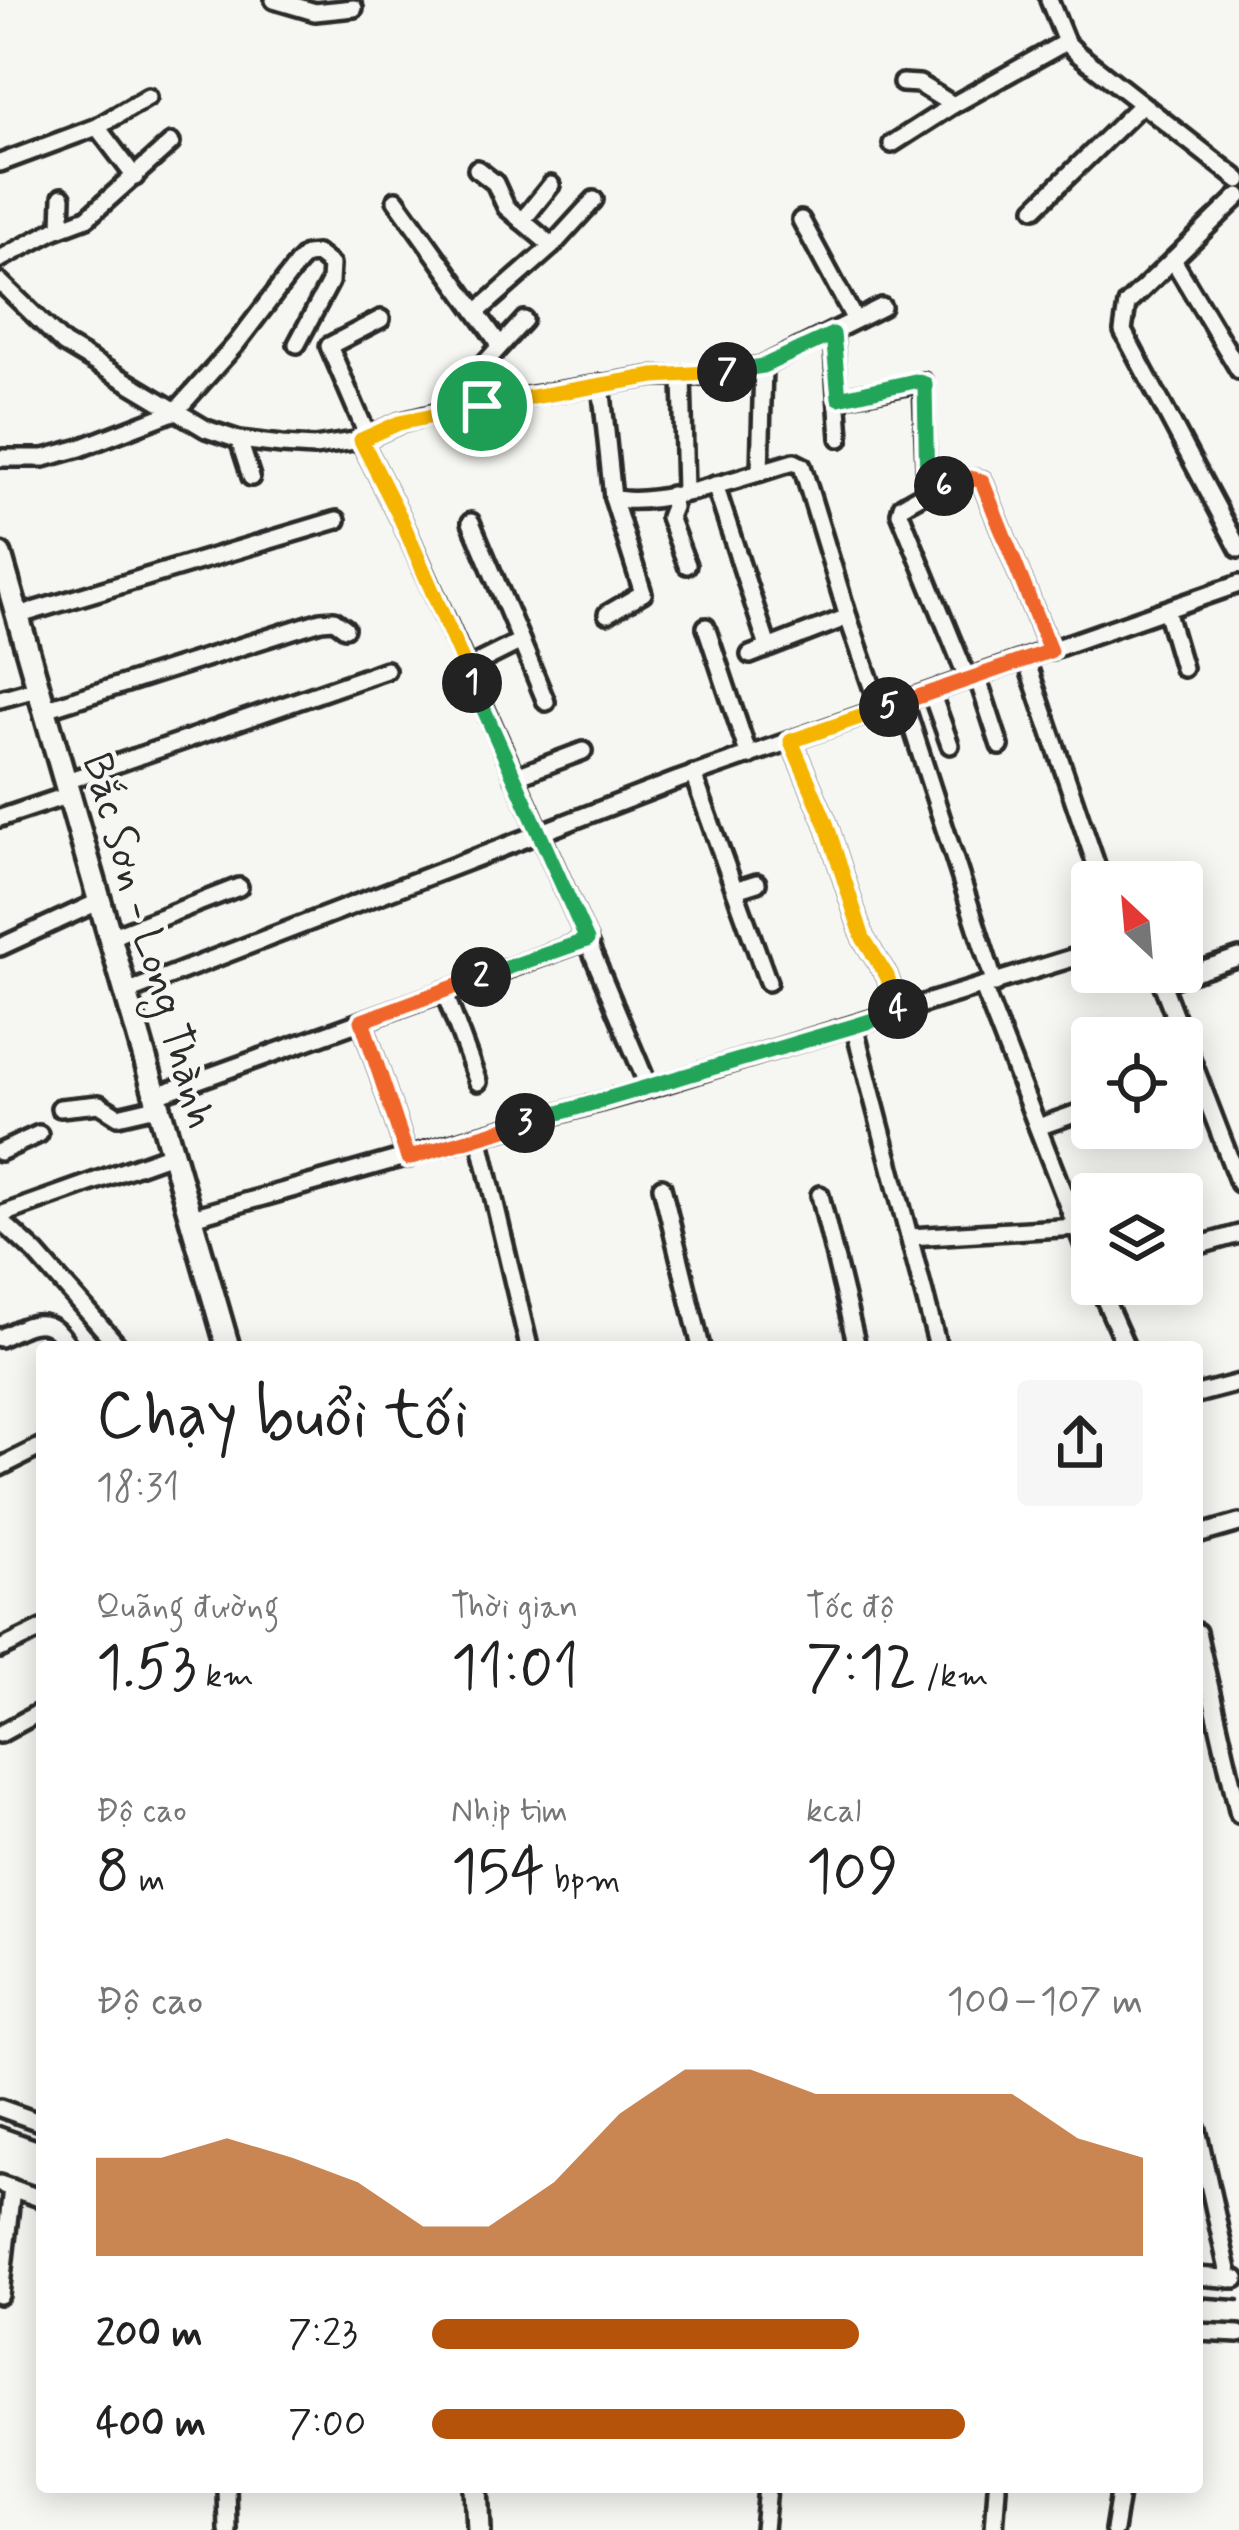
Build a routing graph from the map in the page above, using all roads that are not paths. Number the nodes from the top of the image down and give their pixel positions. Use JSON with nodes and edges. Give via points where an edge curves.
{"nodes":[{"id":1,"x":274,"y":0,"type":"edge"},
{"id":2,"x":1048,"y":0,"type":"edge"},
{"id":3,"x":354,"y":8,"type":"dead end"},
{"id":4,"x":1066,"y":42,"type":"junction"},
{"id":5,"x":902,"y":83,"type":"dead end"},
{"id":6,"x":148,"y":98,"type":"dead end"},
{"id":7,"x":1142,"y":104,"type":"junction"},
{"id":8,"x":952,"y":105,"type":"junction"},
{"id":9,"x":98,"y":127,"type":"junction"},
{"id":10,"x":171,"y":143,"type":"dead end"},
{"id":11,"x":892,"y":144,"type":"dead end"},
{"id":12,"x":0,"y":163,"type":"edge"},
{"id":13,"x":477,"y":169,"type":"dead end"},
{"id":14,"x":135,"y":176,"type":"junction"},
{"id":15,"x":1239,"y":180,"type":"edge"},
{"id":16,"x":551,"y":185,"type":"dead end"},
{"id":17,"x":1239,"y":196,"type":"edge"},
{"id":18,"x":62,"y":197,"type":"dead end"},
{"id":19,"x":396,"y":200,"type":"dead end"},
{"id":20,"x":594,"y":200,"type":"dead end"},
{"id":21,"x":1035,"y":208,"type":"dead end"},
{"id":22,"x":801,"y":220,"type":"dead end"},
{"id":23,"x":522,"y":221,"type":"junction"},
{"id":24,"x":61,"y":227,"type":"junction"},
{"id":25,"x":552,"y":246,"type":"junction"},
{"id":26,"x":0,"y":259,"type":"edge"},
{"id":27,"x":1174,"y":263,"type":"junction"},
{"id":28,"x":0,"y":282,"type":"edge"},
{"id":29,"x":882,"y":307,"type":"dead end"},
{"id":30,"x":476,"y":312,"type":"junction"},
{"id":31,"x":381,"y":320,"type":"dead end"},
{"id":32,"x":524,"y":320,"type":"dead end"},
{"id":33,"x":855,"y":320,"type":"junction"},
{"id":34,"x":833,"y":334,"type":"junction"},
{"id":35,"x":297,"y":344,"type":"dead end"},
{"id":36,"x":500,"y":345,"type":"junction"},
{"id":37,"x":763,"y":366,"type":"junction"},
{"id":38,"x":1239,"y":370,"type":"edge"},
{"id":39,"x":682,"y":376,"type":"junction"},
{"id":40,"x":601,"y":384,"type":"junction"},
{"id":41,"x":839,"y":398,"type":"junction"},
{"id":42,"x":482,"y":406,"type":"junction"},
{"id":43,"x":449,"y":410,"type":"junction"},
{"id":44,"x":176,"y":411,"type":"junction"},
{"id":45,"x":458,"y":429,"type":"dead end"},
{"id":46,"x":840,"y":438,"type":"dead end"},
{"id":47,"x":364,"y":439,"type":"junction"},
{"id":48,"x":239,"y":440,"type":"junction"},
{"id":49,"x":0,"y":458,"type":"edge"},
{"id":50,"x":760,"y":472,"type":"junction"},
{"id":51,"x":251,"y":477,"type":"dead end"},
{"id":52,"x":715,"y":485,"type":"junction"},
{"id":53,"x":927,"y":491,"type":"junction"},
{"id":54,"x":678,"y":493,"type":"junction"},
{"id":55,"x":613,"y":498,"type":"junction"},
{"id":56,"x":337,"y":520,"type":"dead end"},
{"id":57,"x":471,"y":522,"type":"dead end"},
{"id":58,"x":1239,"y":549,"type":"edge"},
{"id":59,"x":0,"y":555,"type":"edge"},
{"id":60,"x":687,"y":565,"type":"dead end"},
{"id":61,"x":1239,"y":584,"type":"edge"},
{"id":62,"x":4,"y":585,"type":"edge"},
{"id":63,"x":1166,"y":610,"type":"junction"},
{"id":64,"x":607,"y":614,"type":"dead end"},
{"id":65,"x":16,"y":616,"type":"junction"},
{"id":66,"x":848,"y":617,"type":"junction"},
{"id":67,"x":706,"y":627,"type":"dead end"},
{"id":68,"x":345,"y":628,"type":"dead end"},
{"id":69,"x":521,"y":641,"type":"junction"},
{"id":70,"x":768,"y":647,"type":"junction"},
{"id":71,"x":1050,"y":651,"type":"junction"},
{"id":72,"x":750,"y":655,"type":"dead end"},
{"id":73,"x":1026,"y":659,"type":"junction"},
{"id":74,"x":1183,"y":668,"type":"dead end"},
{"id":75,"x":465,"y":669,"type":"junction"},
{"id":76,"x":386,"y":670,"type":"dead end"},
{"id":77,"x":973,"y":678,"type":"junction"},
{"id":78,"x":931,"y":692,"type":"junction"},
{"id":79,"x":0,"y":699,"type":"edge"},
{"id":80,"x":39,"y":699,"type":"junction"},
{"id":81,"x":546,"y":702,"type":"dead end"},
{"id":82,"x":904,"y":702,"type":"junction"},
{"id":83,"x":880,"y":710,"type":"junction"},
{"id":84,"x":791,"y":741,"type":"junction"},
{"id":85,"x":950,"y":745,"type":"dead end"},
{"id":86,"x":1000,"y":746,"type":"dead end"},
{"id":87,"x":583,"y":751,"type":"dead end"},
{"id":88,"x":749,"y":755,"type":"junction"},
{"id":89,"x":694,"y":774,"type":"junction"},
{"id":90,"x":514,"y":777,"type":"junction"},
{"id":91,"x":67,"y":789,"type":"junction"},
{"id":92,"x":0,"y":818,"type":"edge"},
{"id":93,"x":540,"y":834,"type":"junction"},
{"id":94,"x":1095,"y":861,"type":"edge"},
{"id":95,"x":757,"y":883,"type":"dead end"},
{"id":96,"x":239,"y":886,"type":"dead end"},
{"id":97,"x":735,"y":890,"type":"junction"},
{"id":98,"x":98,"y":902,"type":"junction"},
{"id":99,"x":110,"y":937,"type":"junction"},
{"id":100,"x":587,"y":940,"type":"junction"},
{"id":101,"x":0,"y":947,"type":"edge"},
{"id":102,"x":1239,"y":957,"type":"edge"},
{"id":103,"x":1071,"y":959,"type":"edge"},
{"id":104,"x":768,"y":982,"type":"dead end"},
{"id":105,"x":989,"y":985,"type":"junction"},
{"id":106,"x":444,"y":991,"type":"junction"},
{"id":107,"x":128,"y":992,"type":"junction"},
{"id":108,"x":899,"y":1012,"type":"junction"},
{"id":109,"x":362,"y":1021,"type":"junction"},
{"id":110,"x":854,"y":1026,"type":"junction"},
{"id":111,"x":478,"y":1082,"type":"dead end"},
{"id":112,"x":649,"y":1088,"type":"junction"},
{"id":113,"x":159,"y":1101,"type":"junction"},
{"id":114,"x":60,"y":1108,"type":"dead end"},
{"id":115,"x":1071,"y":1115,"type":"edge"},
{"id":116,"x":1038,"y":1127,"type":"junction"},
{"id":117,"x":39,"y":1133,"type":"dead end"},
{"id":118,"x":479,"y":1136,"type":"junction"},
{"id":119,"x":0,"y":1152,"type":"edge"},
{"id":120,"x":174,"y":1153,"type":"junction"},
{"id":121,"x":408,"y":1158,"type":"junction"},
{"id":122,"x":1239,"y":1183,"type":"edge"},
{"id":123,"x":662,"y":1187,"type":"dead end"},
{"id":124,"x":820,"y":1195,"type":"dead end"},
{"id":125,"x":1071,"y":1212,"type":"edge"},
{"id":126,"x":0,"y":1217,"type":"edge"},
{"id":127,"x":192,"y":1217,"type":"junction"},
{"id":128,"x":1071,"y":1227,"type":"edge"},
{"id":129,"x":1239,"y":1234,"type":"edge"},
{"id":130,"x":910,"y":1237,"type":"junction"},
{"id":131,"x":1203,"y":1244,"type":"edge"},
{"id":132,"x":1107,"y":1305,"type":"edge"},
{"id":133,"x":0,"y":1338,"type":"edge"},
{"id":134,"x":66,"y":1341,"type":"edge"},
{"id":135,"x":113,"y":1341,"type":"edge"},
{"id":136,"x":227,"y":1341,"type":"edge"},
{"id":137,"x":528,"y":1341,"type":"edge"},
{"id":138,"x":700,"y":1341,"type":"edge"},
{"id":139,"x":856,"y":1341,"type":"edge"},
{"id":140,"x":936,"y":1341,"type":"edge"},
{"id":141,"x":1123,"y":1341,"type":"edge"},
{"id":142,"x":1239,"y":1383,"type":"edge"},
{"id":143,"x":1203,"y":1392,"type":"edge"},
{"id":144,"x":36,"y":1449,"type":"edge"},
{"id":145,"x":0,"y":1467,"type":"edge"},
{"id":146,"x":1239,"y":1523,"type":"edge"},
{"id":147,"x":1203,"y":1533,"type":"edge"},
{"id":148,"x":36,"y":1632,"type":"edge"},
{"id":149,"x":0,"y":1649,"type":"edge"},
{"id":150,"x":1203,"y":1658,"type":"edge"},
{"id":151,"x":36,"y":1714,"type":"edge"},
{"id":152,"x":0,"y":1733,"type":"edge"},
{"id":153,"x":1239,"y":1814,"type":"edge"},
{"id":154,"x":0,"y":2108,"type":"edge"},
{"id":155,"x":36,"y":2120,"type":"edge"},
{"id":156,"x":1203,"y":2153,"type":"edge"},
{"id":157,"x":6,"y":2186,"type":"edge"},
{"id":158,"x":36,"y":2197,"type":"edge"},
{"id":159,"x":1203,"y":2276,"type":"edge"},
{"id":160,"x":1235,"y":2279,"type":"edge"},
{"id":161,"x":0,"y":2295,"type":"edge"},
{"id":162,"x":1203,"y":2332,"type":"edge"},
{"id":163,"x":1239,"y":2334,"type":"edge"},
{"id":164,"x":226,"y":2493,"type":"edge"},
{"id":165,"x":477,"y":2493,"type":"edge"},
{"id":166,"x":767,"y":2493,"type":"edge"},
{"id":167,"x":997,"y":2493,"type":"edge"},
{"id":168,"x":1120,"y":2493,"type":"edge"},
{"id":169,"x":227,"y":2530,"type":"edge"},
{"id":170,"x":479,"y":2530,"type":"edge"},
{"id":171,"x":764,"y":2530,"type":"edge"},
{"id":172,"x":994,"y":2530,"type":"edge"},
{"id":173,"x":1114,"y":2530,"type":"edge"}],
"edges":[{"from":1,"to":3,"type":"street","via":[[315,12]]},
{"from":2,"to":4,"type":"street"},
{"from":4,"to":7,"type":"street"},
{"from":4,"to":8,"type":"street"},
{"from":5,"to":8,"type":"street"},
{"from":6,"to":9,"type":"street"},
{"from":7,"to":15,"type":"street"},
{"from":7,"to":21,"type":"street"},
{"from":8,"to":11,"type":"street"},
{"from":9,"to":12,"type":"street"},
{"from":9,"to":14,"type":"street"},
{"from":10,"to":14,"type":"street"},
{"from":13,"to":23,"type":"street"},
{"from":14,"to":24,"type":"street","via":[[78,225]]},
{"from":16,"to":23,"type":"street"},
{"from":17,"to":27,"type":"street"},
{"from":18,"to":24,"type":"street"},
{"from":19,"to":30,"type":"street"},
{"from":20,"to":25,"type":"street"},
{"from":22,"to":33,"type":"street"},
{"from":23,"to":25,"type":"street"},
{"from":24,"to":26,"type":"street"},
{"from":25,"to":30,"type":"street"},
{"from":27,"to":38,"type":"street"},
{"from":27,"to":58,"type":"street","via":[[1127,304],[1123,331]]},
{"from":28,"to":44,"type":"street","via":[[64,344]]},
{"from":29,"to":33,"type":"street"},
{"from":30,"to":36,"type":"street"},
{"from":31,"to":47,"type":"street","via":[[329,346]]},
{"from":32,"to":36,"type":"street"},
{"from":33,"to":34,"type":"street"},
{"from":34,"to":37,"type":"street"},
{"from":34,"to":41,"type":"street"},
{"from":35,"to":44,"type":"street","via":[[330,282],[331,265],[317,254],[298,263]]},
{"from":36,"to":42,"type":"street","via":[[474,375]]},
{"from":37,"to":39,"type":"street"},
{"from":37,"to":50,"type":"street"},
{"from":39,"to":40,"type":"street"},
{"from":39,"to":54,"type":"street"},
{"from":40,"to":42,"type":"street"},
{"from":40,"to":55,"type":"street"},
{"from":41,"to":46,"type":"street"},
{"from":41,"to":53,"type":"street","via":[[923,382]]},
{"from":42,"to":43,"type":"street"},
{"from":43,"to":45,"type":"street"},
{"from":43,"to":47,"type":"street"},
{"from":44,"to":48,"type":"street"},
{"from":44,"to":49,"type":"street","via":[[44,458]]},
{"from":47,"to":48,"type":"street","via":[[314,447]]},
{"from":47,"to":75,"type":"street"},
{"from":48,"to":51,"type":"street"},
{"from":50,"to":52,"type":"street"},
{"from":50,"to":66,"type":"street","via":[[802,466]]},
{"from":52,"to":54,"type":"street"},
{"from":52,"to":70,"type":"street"},
{"from":53,"to":71,"type":"street","via":[[982,481]]},
{"from":53,"to":77,"type":"street","via":[[900,514]]},
{"from":54,"to":55,"type":"street"},
{"from":54,"to":60,"type":"street","via":[[669,517]]},
{"from":55,"to":64,"type":"street","via":[[643,588]]},
{"from":56,"to":65,"type":"street"},
{"from":57,"to":69,"type":"street"},
{"from":59,"to":62,"type":"main road","name":"Bắc Sơn - Long Thành"},
{"from":61,"to":63,"type":"street"},
{"from":62,"to":65,"type":"main road","name":"Bắc Sơn - Long Thành"},
{"from":63,"to":71,"type":"street"},
{"from":63,"to":74,"type":"street"},
{"from":65,"to":80,"type":"main road","name":"Bắc Sơn - Long Thành"},
{"from":66,"to":70,"type":"street"},
{"from":66,"to":83,"type":"street"},
{"from":67,"to":88,"type":"street"},
{"from":68,"to":80,"type":"street","via":[[321,621]]},
{"from":69,"to":75,"type":"street"},
{"from":69,"to":81,"type":"street"},
{"from":70,"to":72,"type":"street"},
{"from":71,"to":73,"type":"street"},
{"from":73,"to":77,"type":"street"},
{"from":73,"to":94,"type":"street"},
{"from":75,"to":90,"type":"street"},
{"from":76,"to":91,"type":"street"},
{"from":77,"to":78,"type":"street"},
{"from":77,"to":86,"type":"street"},
{"from":78,"to":82,"type":"street"},
{"from":78,"to":85,"type":"street"},
{"from":79,"to":80,"type":"street"},
{"from":80,"to":91,"type":"main road","name":"Bắc Sơn - Long Thành"},
{"from":82,"to":83,"type":"street"},
{"from":82,"to":105,"type":"street"},
{"from":83,"to":84,"type":"street"},
{"from":84,"to":88,"type":"street"},
{"from":84,"to":108,"type":"street","via":[[863,938]]},
{"from":87,"to":90,"type":"street"},
{"from":88,"to":89,"type":"street"},
{"from":89,"to":93,"type":"street"},
{"from":89,"to":97,"type":"street"},
{"from":90,"to":93,"type":"street"},
{"from":91,"to":92,"type":"street"},
{"from":91,"to":98,"type":"main road","name":"Bắc Sơn - Long Thành"},
{"from":93,"to":100,"type":"street"},
{"from":93,"to":107,"type":"street"},
{"from":95,"to":97,"type":"street"},
{"from":96,"to":99,"type":"street"},
{"from":97,"to":104,"type":"street"},
{"from":98,"to":99,"type":"main road","name":"Bắc Sơn - Long Thành"},
{"from":98,"to":101,"type":"street"},
{"from":99,"to":107,"type":"main road","name":"Bắc Sơn - Long Thành"},
{"from":100,"to":106,"type":"street"},
{"from":100,"to":112,"type":"street","via":[[605,955]]},
{"from":102,"to":122,"type":"street","via":[[1162,983]]},
{"from":103,"to":105,"type":"street"},
{"from":105,"to":108,"type":"street"},
{"from":105,"to":116,"type":"street"},
{"from":106,"to":109,"type":"street"},
{"from":106,"to":111,"type":"street"},
{"from":107,"to":113,"type":"main road","name":"Bắc Sơn - Long Thành"},
{"from":108,"to":110,"type":"street"},
{"from":109,"to":113,"type":"street"},
{"from":109,"to":121,"type":"street"},
{"from":110,"to":112,"type":"street"},
{"from":110,"to":130,"type":"street"},
{"from":112,"to":118,"type":"street"},
{"from":113,"to":114,"type":"street","via":[[118,1116],[99,1104]]},
{"from":113,"to":120,"type":"main road","name":"Bắc Sơn - Long Thành"},
{"from":115,"to":116,"type":"street"},
{"from":116,"to":125,"type":"street"},
{"from":117,"to":119,"type":"street"},
{"from":118,"to":121,"type":"street"},
{"from":118,"to":137,"type":"street"},
{"from":120,"to":126,"type":"street"},
{"from":120,"to":127,"type":"main road","name":"Bắc Sơn - Long Thành"},
{"from":121,"to":127,"type":"street"},
{"from":123,"to":138,"type":"street"},
{"from":124,"to":139,"type":"street"},
{"from":126,"to":135,"type":"street"},
{"from":127,"to":136,"type":"main road","name":"Bắc Sơn - Long Thành"},
{"from":128,"to":130,"type":"street"},
{"from":129,"to":131,"type":"street"},
{"from":130,"to":140,"type":"street"},
{"from":132,"to":141,"type":"street"},
{"from":133,"to":134,"type":"street","via":[[32,1322]]},
{"from":142,"to":143,"type":"street"},
{"from":144,"to":145,"type":"street"},
{"from":146,"to":147,"type":"street"},
{"from":148,"to":149,"type":"street"},
{"from":150,"to":153,"type":"street"},
{"from":151,"to":152,"type":"street"},
{"from":154,"to":155,"type":"street"},
{"from":156,"to":160,"type":"street"},
{"from":157,"to":158,"type":"street"},
{"from":157,"to":161,"type":"street"},
{"from":159,"to":160,"type":"street"},
{"from":162,"to":163,"type":"street"},
{"from":164,"to":169,"type":"street"},
{"from":165,"to":170,"type":"main road"},
{"from":166,"to":171,"type":"street"},
{"from":167,"to":172,"type":"street"},
{"from":168,"to":173,"type":"street"}]}
